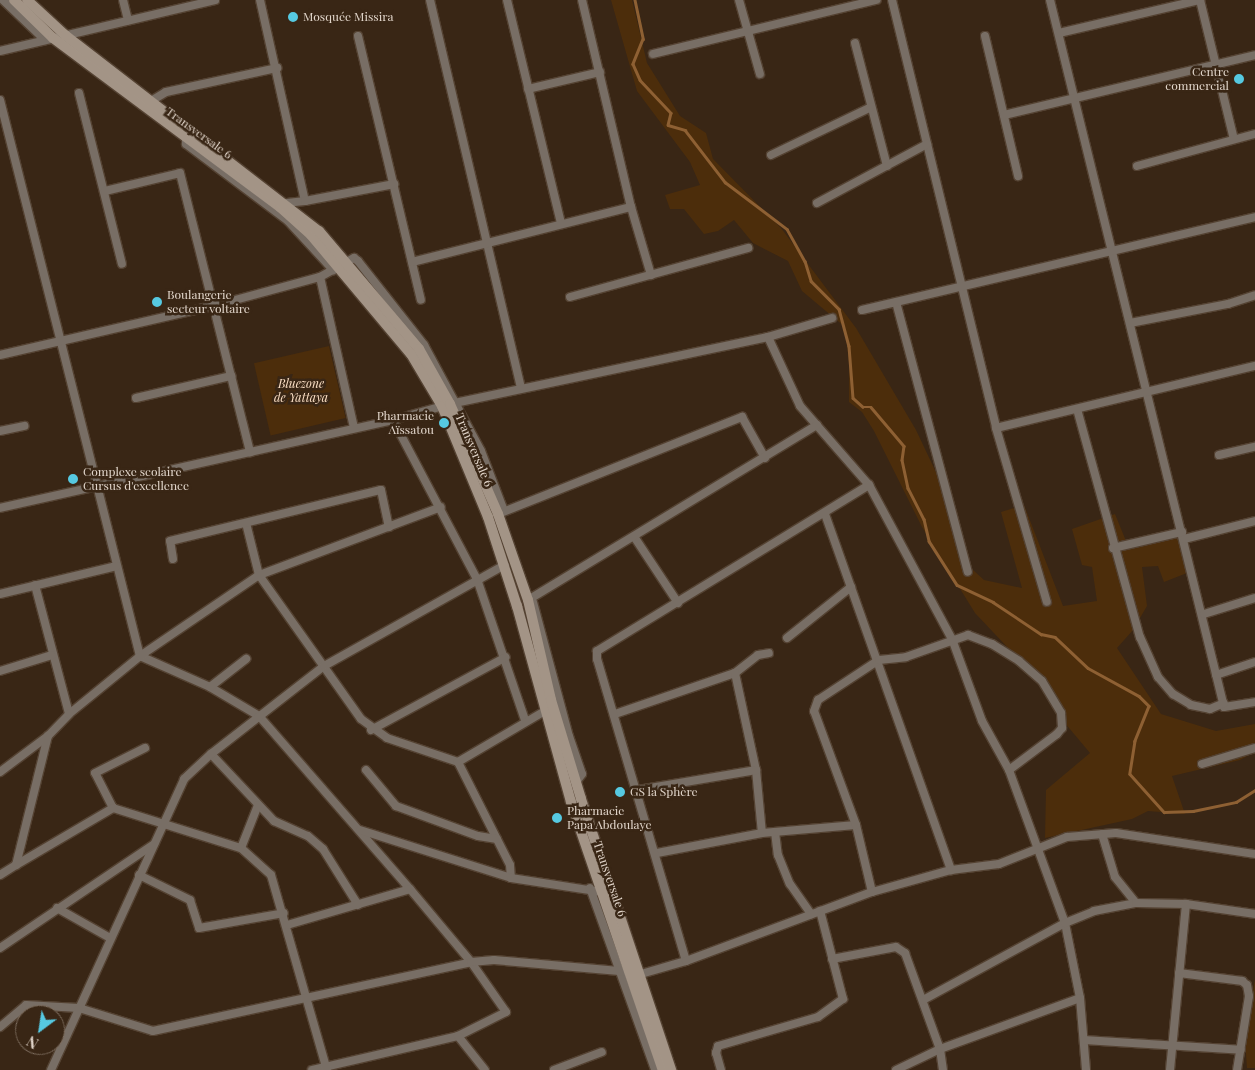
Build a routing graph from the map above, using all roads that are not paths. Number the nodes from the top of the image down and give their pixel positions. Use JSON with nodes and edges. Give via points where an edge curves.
{"nodes":[{"id":1,"x":3,"y":0,"type":"edge"},
{"id":2,"x":14,"y":0,"type":"edge"},
{"id":3,"x":27,"y":0,"type":"edge"},
{"id":4,"x":123,"y":0,"type":"edge"},
{"id":5,"x":215,"y":0,"type":"edge"},
{"id":6,"x":260,"y":0,"type":"edge"},
{"id":7,"x":430,"y":0,"type":"edge"},
{"id":8,"x":507,"y":0,"type":"edge"},
{"id":9,"x":582,"y":0,"type":"edge"},
{"id":10,"x":739,"y":0,"type":"edge"},
{"id":11,"x":877,"y":0,"type":"edge"},
{"id":12,"x":892,"y":0,"type":"edge"},
{"id":13,"x":1050,"y":0,"type":"edge"},
{"id":14,"x":1200,"y":0,"type":"edge"},
{"id":15,"x":128,"y":20,"type":"junction"},
{"id":16,"x":748,"y":30,"type":"junction"},
{"id":17,"x":1059,"y":34,"type":"junction"},
{"id":18,"x":65,"y":35,"type":"junction"},
{"id":19,"x":358,"y":36,"type":"dead end"},
{"id":20,"x":985,"y":36,"type":"dead end"},
{"id":21,"x":49,"y":39,"type":"junction"},
{"id":22,"x":855,"y":43,"type":"dead end"},
{"id":23,"x":0,"y":51,"type":"edge"},
{"id":24,"x":653,"y":54,"type":"dead end"},
{"id":25,"x":1255,"y":55,"type":"edge"},
{"id":26,"x":1216,"y":64,"type":"junction"},
{"id":27,"x":277,"y":68,"type":"junction"},
{"id":28,"x":600,"y":72,"type":"junction"},
{"id":29,"x":760,"y":74,"type":"dead end"},
{"id":30,"x":528,"y":89,"type":"junction"},
{"id":31,"x":80,"y":93,"type":"dead end"},
{"id":32,"x":1076,"y":99,"type":"junction"},
{"id":33,"x":0,"y":100,"type":"edge"},
{"id":34,"x":151,"y":101,"type":"junction"},
{"id":35,"x":871,"y":106,"type":"junction"},
{"id":36,"x":1004,"y":115,"type":"junction"},
{"id":37,"x":1255,"y":134,"type":"edge"},
{"id":38,"x":1234,"y":139,"type":"junction"},
{"id":39,"x":927,"y":144,"type":"junction"},
{"id":40,"x":771,"y":156,"type":"dead end"},
{"id":41,"x":887,"y":166,"type":"junction"},
{"id":42,"x":1138,"y":166,"type":"dead end"},
{"id":43,"x":1018,"y":176,"type":"dead end"},
{"id":44,"x":394,"y":184,"type":"junction"},
{"id":45,"x":105,"y":191,"type":"junction"},
{"id":46,"x":306,"y":201,"type":"junction"},
{"id":47,"x":817,"y":202,"type":"dead end"},
{"id":48,"x":287,"y":203,"type":"junction"},
{"id":49,"x":631,"y":207,"type":"junction"},
{"id":50,"x":1255,"y":217,"type":"edge"},
{"id":51,"x":561,"y":224,"type":"junction"},
{"id":52,"x":487,"y":243,"type":"junction"},
{"id":53,"x":748,"y":248,"type":"dead end"},
{"id":54,"x":1112,"y":251,"type":"junction"},
{"id":55,"x":412,"y":262,"type":"junction"},
{"id":56,"x":122,"y":264,"type":"dead end"},
{"id":57,"x":340,"y":266,"type":"junction"},
{"id":58,"x":651,"y":275,"type":"junction"},
{"id":59,"x":320,"y":277,"type":"junction"},
{"id":60,"x":960,"y":286,"type":"junction"},
{"id":61,"x":1255,"y":295,"type":"edge"},
{"id":62,"x":570,"y":297,"type":"dead end"},
{"id":63,"x":421,"y":300,"type":"dead end"},
{"id":64,"x":896,"y":302,"type":"junction"},
{"id":65,"x":213,"y":306,"type":"junction"},
{"id":66,"x":862,"y":310,"type":"dead end"},
{"id":67,"x":832,"y":318,"type":"dead end"},
{"id":68,"x":1130,"y":323,"type":"junction"},
{"id":69,"x":768,"y":336,"type":"junction"},
{"id":70,"x":61,"y":340,"type":"junction"},
{"id":71,"x":0,"y":355,"type":"edge"},
{"id":72,"x":1255,"y":366,"type":"edge"},
{"id":73,"x":231,"y":376,"type":"junction"},
{"id":74,"x":521,"y":388,"type":"junction"},
{"id":75,"x":1147,"y":392,"type":"junction"},
{"id":76,"x":136,"y":398,"type":"dead end"},
{"id":77,"x":450,"y":404,"type":"junction"},
{"id":78,"x":1077,"y":409,"type":"junction"},
{"id":79,"x":393,"y":420,"type":"junction"},
{"id":80,"x":817,"y":425,"type":"junction"},
{"id":81,"x":24,"y":426,"type":"dead end"},
{"id":82,"x":354,"y":428,"type":"junction"},
{"id":83,"x":996,"y":428,"type":"junction"},
{"id":84,"x":0,"y":432,"type":"edge"},
{"id":85,"x":1255,"y":447,"type":"edge"},
{"id":86,"x":250,"y":452,"type":"junction"},
{"id":87,"x":1220,"y":455,"type":"dead end"},
{"id":88,"x":764,"y":458,"type":"junction"},
{"id":89,"x":869,"y":485,"type":"junction"},
{"id":90,"x":97,"y":486,"type":"junction"},
{"id":91,"x":0,"y":508,"type":"edge"},
{"id":92,"x":441,"y":508,"type":"junction"},
{"id":93,"x":501,"y":513,"type":"junction"},
{"id":94,"x":826,"y":514,"type":"junction"},
{"id":95,"x":1255,"y":521,"type":"edge"},
{"id":96,"x":246,"y":523,"type":"junction"},
{"id":97,"x":389,"y":527,"type":"junction"},
{"id":98,"x":1183,"y":536,"type":"junction"},
{"id":99,"x":635,"y":538,"type":"junction"},
{"id":100,"x":1113,"y":548,"type":"junction"},
{"id":101,"x":173,"y":559,"type":"dead end"},
{"id":102,"x":505,"y":565,"type":"junction"},
{"id":103,"x":118,"y":566,"type":"junction"},
{"id":104,"x":968,"y":572,"type":"dead end"},
{"id":105,"x":259,"y":575,"type":"junction"},
{"id":106,"x":477,"y":579,"type":"junction"},
{"id":107,"x":35,"y":585,"type":"junction"},
{"id":108,"x":851,"y":587,"type":"junction"},
{"id":109,"x":0,"y":594,"type":"edge"},
{"id":110,"x":1255,"y":598,"type":"edge"},
{"id":111,"x":530,"y":599,"type":"junction"},
{"id":112,"x":1047,"y":602,"type":"dead end"},
{"id":113,"x":678,"y":603,"type":"junction"},
{"id":114,"x":1204,"y":614,"type":"junction"},
{"id":115,"x":787,"y":638,"type":"dead end"},
{"id":116,"x":952,"y":638,"type":"junction"},
{"id":117,"x":769,"y":653,"type":"dead end"},
{"id":118,"x":52,"y":655,"type":"junction"},
{"id":119,"x":140,"y":656,"type":"junction"},
{"id":120,"x":506,"y":657,"type":"junction"},
{"id":121,"x":246,"y":659,"type":"dead end"},
{"id":122,"x":879,"y":660,"type":"junction"},
{"id":123,"x":1255,"y":662,"type":"edge"},
{"id":124,"x":324,"y":666,"type":"junction"},
{"id":125,"x":0,"y":671,"type":"edge"},
{"id":126,"x":734,"y":673,"type":"junction"},
{"id":127,"x":1216,"y":675,"type":"junction"},
{"id":128,"x":210,"y":687,"type":"junction"},
{"id":129,"x":1255,"y":702,"type":"edge"},
{"id":130,"x":1224,"y":704,"type":"junction"},
{"id":131,"x":545,"y":711,"type":"junction"},
{"id":132,"x":69,"y":714,"type":"junction"},
{"id":133,"x":615,"y":714,"type":"junction"},
{"id":134,"x":259,"y":716,"type":"junction"},
{"id":135,"x":525,"y":720,"type":"junction"},
{"id":136,"x":371,"y":730,"type":"junction"},
{"id":137,"x":48,"y":736,"type":"junction"},
{"id":138,"x":145,"y":748,"type":"dead end"},
{"id":139,"x":1255,"y":748,"type":"edge"},
{"id":140,"x":211,"y":754,"type":"junction"},
{"id":141,"x":458,"y":762,"type":"junction"},
{"id":142,"x":1202,"y":764,"type":"dead end"},
{"id":143,"x":366,"y":770,"type":"dead end"},
{"id":144,"x":756,"y":770,"type":"junction"},
{"id":145,"x":1009,"y":770,"type":"junction"},
{"id":146,"x":0,"y":772,"type":"edge"},
{"id":147,"x":638,"y":790,"type":"junction"},
{"id":148,"x":258,"y":804,"type":"junction"},
{"id":149,"x":113,"y":808,"type":"junction"},
{"id":150,"x":164,"y":825,"type":"junction"},
{"id":151,"x":856,"y":825,"type":"junction"},
{"id":152,"x":358,"y":830,"type":"junction"},
{"id":153,"x":775,"y":832,"type":"junction"},
{"id":154,"x":762,"y":833,"type":"junction"},
{"id":155,"x":1102,"y":834,"type":"junction"},
{"id":156,"x":497,"y":839,"type":"junction"},
{"id":157,"x":155,"y":843,"type":"junction"},
{"id":158,"x":241,"y":848,"type":"junction"},
{"id":159,"x":1039,"y":849,"type":"junction"},
{"id":160,"x":657,"y":853,"type":"junction"},
{"id":161,"x":1255,"y":854,"type":"edge"},
{"id":162,"x":16,"y":865,"type":"junction"},
{"id":163,"x":951,"y":870,"type":"junction"},
{"id":164,"x":0,"y":875,"type":"edge"},
{"id":165,"x":139,"y":875,"type":"junction"},
{"id":166,"x":511,"y":878,"type":"junction"},
{"id":167,"x":590,"y":888,"type":"junction"},
{"id":168,"x":410,"y":889,"type":"junction"},
{"id":169,"x":601,"y":892,"type":"junction"},
{"id":170,"x":872,"y":892,"type":"junction"},
{"id":171,"x":1136,"y":903,"type":"junction"},
{"id":172,"x":1186,"y":904,"type":"junction"},
{"id":173,"x":358,"y":905,"type":"junction"},
{"id":174,"x":57,"y":908,"type":"junction"},
{"id":175,"x":820,"y":911,"type":"junction"},
{"id":176,"x":284,"y":913,"type":"junction"},
{"id":177,"x":811,"y":914,"type":"junction"},
{"id":178,"x":1255,"y":914,"type":"edge"},
{"id":179,"x":1065,"y":923,"type":"junction"},
{"id":180,"x":287,"y":925,"type":"junction"},
{"id":181,"x":110,"y":938,"type":"junction"},
{"id":182,"x":0,"y":948,"type":"edge"},
{"id":183,"x":832,"y":958,"type":"junction"},
{"id":184,"x":686,"y":961,"type":"junction"},
{"id":185,"x":471,"y":962,"type":"junction"},
{"id":186,"x":619,"y":970,"type":"junction"},
{"id":187,"x":630,"y":972,"type":"junction"},
{"id":188,"x":1179,"y":973,"type":"junction"},
{"id":189,"x":641,"y":974,"type":"junction"},
{"id":190,"x":306,"y":995,"type":"junction"},
{"id":191,"x":1080,"y":998,"type":"junction"},
{"id":192,"x":923,"y":1000,"type":"junction"},
{"id":193,"x":79,"y":1008,"type":"junction"},
{"id":194,"x":0,"y":1027,"type":"edge"},
{"id":195,"x":458,"y":1036,"type":"junction"},
{"id":196,"x":649,"y":1038,"type":"junction"},
{"id":197,"x":1084,"y":1040,"type":"junction"},
{"id":198,"x":1172,"y":1044,"type":"junction"},
{"id":199,"x":940,"y":1049,"type":"junction"},
{"id":200,"x":1241,"y":1050,"type":"junction"},
{"id":201,"x":602,"y":1052,"type":"dead end"},
{"id":202,"x":654,"y":1052,"type":"junction"},
{"id":203,"x":326,"y":1068,"type":"edge"},
{"id":204,"x":50,"y":1070,"type":"edge"},
{"id":205,"x":312,"y":1070,"type":"edge"},
{"id":206,"x":485,"y":1070,"type":"edge"},
{"id":207,"x":554,"y":1070,"type":"edge"},
{"id":208,"x":655,"y":1070,"type":"edge"},
{"id":209,"x":663,"y":1070,"type":"edge"},
{"id":210,"x":671,"y":1070,"type":"edge"},
{"id":211,"x":721,"y":1070,"type":"edge"},
{"id":212,"x":896,"y":1070,"type":"edge"},
{"id":213,"x":943,"y":1070,"type":"edge"},
{"id":214,"x":1086,"y":1070,"type":"edge"},
{"id":215,"x":1170,"y":1070,"type":"edge"},
{"id":216,"x":1237,"y":1070,"type":"edge"}],
"edges":[{"from":1,"to":21,"type":"street"},
{"from":2,"to":21,"type":"main road","name":"Transversale 6"},
{"from":3,"to":18,"type":"main road","name":"Transversale 6"},
{"from":4,"to":15,"type":"street"},
{"from":5,"to":15,"type":"street"},
{"from":6,"to":27,"type":"street"},
{"from":7,"to":52,"type":"street"},
{"from":8,"to":30,"type":"street"},
{"from":9,"to":28,"type":"street"},
{"from":10,"to":16,"type":"street"},
{"from":11,"to":16,"type":"street"},
{"from":12,"to":39,"type":"street"},
{"from":13,"to":17,"type":"street"},
{"from":14,"to":17,"type":"street"},
{"from":14,"to":26,"type":"street"},
{"from":15,"to":18,"type":"street"},
{"from":16,"to":24,"type":"street"},
{"from":16,"to":29,"type":"street"},
{"from":17,"to":32,"type":"street"},
{"from":18,"to":21,"type":"street"},
{"from":18,"to":34,"type":"main road","name":"Transversale 6"},
{"from":19,"to":44,"type":"street"},
{"from":20,"to":36,"type":"street"},
{"from":21,"to":23,"type":"street"},
{"from":21,"to":57,"type":"main road","name":"Transversale 6","via":[[280,208]]},
{"from":22,"to":35,"type":"street"},
{"from":25,"to":26,"type":"street"},
{"from":26,"to":32,"type":"street"},
{"from":26,"to":38,"type":"street"},
{"from":27,"to":34,"type":"street","via":[[166,92]]},
{"from":27,"to":46,"type":"street"},
{"from":28,"to":30,"type":"street"},
{"from":28,"to":49,"type":"street"},
{"from":30,"to":51,"type":"street"},
{"from":31,"to":45,"type":"street"},
{"from":32,"to":36,"type":"street"},
{"from":32,"to":54,"type":"street"},
{"from":33,"to":70,"type":"street"},
{"from":34,"to":48,"type":"main road","name":"Transversale 6"},
{"from":35,"to":40,"type":"street"},
{"from":35,"to":41,"type":"street"},
{"from":36,"to":43,"type":"street"},
{"from":37,"to":38,"type":"street"},
{"from":38,"to":42,"type":"street"},
{"from":39,"to":41,"type":"street"},
{"from":39,"to":60,"type":"street"},
{"from":41,"to":47,"type":"street"},
{"from":44,"to":46,"type":"street"},
{"from":44,"to":55,"type":"street"},
{"from":45,"to":56,"type":"street"},
{"from":45,"to":65,"type":"street","via":[[180,173]]},
{"from":46,"to":48,"type":"street"},
{"from":48,"to":57,"type":"main road","name":"Transversale 6"},
{"from":49,"to":51,"type":"street"},
{"from":49,"to":58,"type":"street"},
{"from":50,"to":54,"type":"street"},
{"from":51,"to":52,"type":"street"},
{"from":52,"to":55,"type":"street"},
{"from":52,"to":74,"type":"street"},
{"from":53,"to":58,"type":"street"},
{"from":54,"to":60,"type":"street"},
{"from":54,"to":68,"type":"street"},
{"from":55,"to":63,"type":"street"},
{"from":57,"to":59,"type":"street"},
{"from":57,"to":77,"type":"main road","name":"Transversale 6"},
{"from":57,"to":77,"type":"main road","name":"Transversale 6","via":[[407,326]]},
{"from":58,"to":62,"type":"street"},
{"from":59,"to":65,"type":"street"},
{"from":59,"to":82,"type":"street"},
{"from":60,"to":64,"type":"street"},
{"from":60,"to":83,"type":"street"},
{"from":61,"to":68,"type":"street","via":[[1228,304]]},
{"from":64,"to":66,"type":"street"},
{"from":64,"to":104,"type":"street"},
{"from":65,"to":70,"type":"street"},
{"from":65,"to":73,"type":"street"},
{"from":67,"to":69,"type":"street"},
{"from":68,"to":75,"type":"street"},
{"from":69,"to":74,"type":"street"},
{"from":69,"to":80,"type":"street","via":[[800,406]]},
{"from":70,"to":71,"type":"street"},
{"from":70,"to":90,"type":"street"},
{"from":72,"to":75,"type":"street"},
{"from":73,"to":76,"type":"street"},
{"from":73,"to":86,"type":"street"},
{"from":74,"to":77,"type":"street"},
{"from":75,"to":78,"type":"street"},
{"from":75,"to":98,"type":"street"},
{"from":77,"to":79,"type":"street"},
{"from":77,"to":93,"type":"main road","name":"Transversale 6"},
{"from":77,"to":102,"type":"main road","name":"Transversale 6","via":[[465,457]]},
{"from":78,"to":83,"type":"street"},
{"from":78,"to":100,"type":"street"},
{"from":79,"to":82,"type":"street"},
{"from":79,"to":92,"type":"street"},
{"from":80,"to":88,"type":"street"},
{"from":80,"to":89,"type":"street"},
{"from":81,"to":84,"type":"street"},
{"from":82,"to":86,"type":"street"},
{"from":83,"to":112,"type":"street"},
{"from":85,"to":87,"type":"street"},
{"from":86,"to":90,"type":"street"},
{"from":88,"to":93,"type":"street","via":[[742,417]]},
{"from":88,"to":99,"type":"street"},
{"from":89,"to":94,"type":"street"},
{"from":89,"to":116,"type":"street"},
{"from":90,"to":91,"type":"street"},
{"from":90,"to":103,"type":"street"},
{"from":92,"to":97,"type":"street"},
{"from":92,"to":106,"type":"street"},
{"from":93,"to":111,"type":"main road","name":"Transversale 6"},
{"from":94,"to":108,"type":"street"},
{"from":94,"to":113,"type":"street"},
{"from":95,"to":98,"type":"street"},
{"from":96,"to":97,"type":"street","via":[[381,490]]},
{"from":96,"to":101,"type":"street","via":[[170,541]]},
{"from":96,"to":105,"type":"street"},
{"from":97,"to":105,"type":"street"},
{"from":98,"to":100,"type":"street"},
{"from":98,"to":114,"type":"street"},
{"from":99,"to":111,"type":"street"},
{"from":99,"to":113,"type":"street"},
{"from":100,"to":130,"type":"street","via":[[1140,637],[1158,677],[1173,694],[1191,705],[1210,710]]},
{"from":102,"to":106,"type":"street"},
{"from":102,"to":131,"type":"main road","name":"Transversale 6"},
{"from":103,"to":107,"type":"street"},
{"from":103,"to":119,"type":"street"},
{"from":105,"to":119,"type":"street"},
{"from":105,"to":124,"type":"street"},
{"from":106,"to":120,"type":"street"},
{"from":106,"to":124,"type":"street"},
{"from":107,"to":109,"type":"street"},
{"from":107,"to":118,"type":"street"},
{"from":108,"to":115,"type":"street"},
{"from":108,"to":122,"type":"street"},
{"from":110,"to":114,"type":"street"},
{"from":111,"to":189,"type":"main road","name":"Transversale 6","via":[[576,782]]},
{"from":113,"to":133,"type":"street","via":[[597,651]]},
{"from":114,"to":127,"type":"street"},
{"from":116,"to":122,"type":"street","via":[[906,657]]},
{"from":116,"to":145,"type":"street","via":[[982,721]]},
{"from":116,"to":145,"type":"street","via":[[968,635],[992,644],[1018,661],[1042,681],[1061,713],[1062,728],[1057,734]]},
{"from":117,"to":126,"type":"street","via":[[758,655]]},
{"from":118,"to":125,"type":"street"},
{"from":118,"to":132,"type":"street"},
{"from":119,"to":128,"type":"street"},
{"from":119,"to":132,"type":"street"},
{"from":120,"to":135,"type":"street"},
{"from":120,"to":136,"type":"street"},
{"from":121,"to":128,"type":"street"},
{"from":122,"to":151,"type":"street","via":[[815,705]]},
{"from":122,"to":163,"type":"street"},
{"from":123,"to":127,"type":"street"},
{"from":124,"to":134,"type":"street"},
{"from":124,"to":136,"type":"street"},
{"from":126,"to":133,"type":"street"},
{"from":126,"to":144,"type":"street"},
{"from":127,"to":130,"type":"street"},
{"from":128,"to":134,"type":"street"},
{"from":129,"to":130,"type":"street","via":[[1226,709]]},
{"from":131,"to":135,"type":"street"},
{"from":131,"to":169,"type":"main road","name":"Transversale 6"},
{"from":132,"to":137,"type":"street"},
{"from":133,"to":147,"type":"street"},
{"from":134,"to":140,"type":"street"},
{"from":134,"to":152,"type":"street"},
{"from":135,"to":141,"type":"street"},
{"from":136,"to":141,"type":"street"},
{"from":137,"to":146,"type":"street"},
{"from":137,"to":162,"type":"street"},
{"from":138,"to":149,"type":"street","via":[[95,773]]},
{"from":139,"to":142,"type":"street"},
{"from":140,"to":148,"type":"street"},
{"from":140,"to":150,"type":"street","via":[[184,779]]},
{"from":141,"to":156,"type":"street"},
{"from":143,"to":156,"type":"street","via":[[396,806],[478,836]]},
{"from":144,"to":147,"type":"street"},
{"from":144,"to":154,"type":"street"},
{"from":145,"to":159,"type":"street"},
{"from":147,"to":160,"type":"street"},
{"from":148,"to":158,"type":"street"},
{"from":148,"to":173,"type":"street","via":[[274,821],[308,836],[323,849]]},
{"from":149,"to":150,"type":"street"},
{"from":149,"to":162,"type":"street"},
{"from":150,"to":157,"type":"street"},
{"from":150,"to":158,"type":"street"},
{"from":151,"to":153,"type":"street"},
{"from":151,"to":170,"type":"street"},
{"from":152,"to":166,"type":"street"},
{"from":152,"to":168,"type":"street"},
{"from":153,"to":154,"type":"street"},
{"from":153,"to":177,"type":"street","via":[[778,855],[790,884]]},
{"from":154,"to":160,"type":"street"},
{"from":155,"to":159,"type":"street","via":[[1067,837]]},
{"from":155,"to":161,"type":"street","via":[[1116,833]]},
{"from":155,"to":171,"type":"street","via":[[1115,877]]},
{"from":156,"to":166,"type":"street","via":[[510,865]]},
{"from":157,"to":165,"type":"street"},
{"from":157,"to":174,"type":"street"},
{"from":158,"to":176,"type":"street","via":[[271,875]]},
{"from":159,"to":163,"type":"street","via":[[999,864]]},
{"from":159,"to":179,"type":"street"},
{"from":160,"to":184,"type":"street"},
{"from":162,"to":164,"type":"street"},
{"from":163,"to":170,"type":"street"},
{"from":165,"to":176,"type":"street","via":[[190,900],[199,928]]},
{"from":165,"to":181,"type":"street"},
{"from":166,"to":167,"type":"street"},
{"from":167,"to":169,"type":"street"},
{"from":167,"to":186,"type":"street"},
{"from":168,"to":173,"type":"street"},
{"from":168,"to":185,"type":"street"},
{"from":169,"to":187,"type":"main road","name":"Transversale 6"},
{"from":170,"to":175,"type":"street"},
{"from":171,"to":172,"type":"street"},
{"from":171,"to":179,"type":"street","via":[[1094,911]]},
{"from":172,"to":178,"type":"street"},
{"from":172,"to":188,"type":"street"},
{"from":173,"to":180,"type":"street"},
{"from":174,"to":181,"type":"street"},
{"from":174,"to":182,"type":"street"},
{"from":175,"to":177,"type":"street"},
{"from":175,"to":183,"type":"street"},
{"from":176,"to":180,"type":"street"},
{"from":177,"to":184,"type":"street"},
{"from":179,"to":191,"type":"street"},
{"from":179,"to":192,"type":"street"},
{"from":180,"to":190,"type":"street"},
{"from":181,"to":193,"type":"street"},
{"from":183,"to":192,"type":"street","via":[[896,947],[905,953]]},
{"from":183,"to":211,"type":"street","via":[[843,999],[818,1018],[718,1046],[716,1052]]},
{"from":184,"to":189,"type":"street"},
{"from":185,"to":186,"type":"street","via":[[494,960],[582,970]]},
{"from":185,"to":190,"type":"street"},
{"from":185,"to":195,"type":"street","via":[[506,1012]]},
{"from":186,"to":187,"type":"street"},
{"from":186,"to":196,"type":"street"},
{"from":187,"to":196,"type":"main road","name":"Transversale 6"},
{"from":188,"to":198,"type":"street"},
{"from":188,"to":200,"type":"street","via":[[1247,984],[1249,996]]},
{"from":189,"to":210,"type":"main road","name":"Transversale 6"},
{"from":190,"to":193,"type":"street","via":[[153,1031]]},
{"from":190,"to":203,"type":"street"},
{"from":191,"to":197,"type":"street"},
{"from":191,"to":199,"type":"street"},
{"from":192,"to":199,"type":"street"},
{"from":193,"to":194,"type":"street","via":[[26,1006]]},
{"from":193,"to":204,"type":"street"},
{"from":195,"to":203,"type":"street"},
{"from":195,"to":206,"type":"street"},
{"from":196,"to":202,"type":"main road","name":"Transversale 6"},
{"from":197,"to":198,"type":"street"},
{"from":197,"to":214,"type":"street"},
{"from":198,"to":200,"type":"street"},
{"from":198,"to":215,"type":"street"},
{"from":199,"to":212,"type":"street"},
{"from":199,"to":213,"type":"street"},
{"from":200,"to":216,"type":"street"},
{"from":201,"to":207,"type":"street"},
{"from":202,"to":208,"type":"street"},
{"from":202,"to":209,"type":"main road","name":"Transversale 6"},
{"from":203,"to":205,"type":"street"}]}
